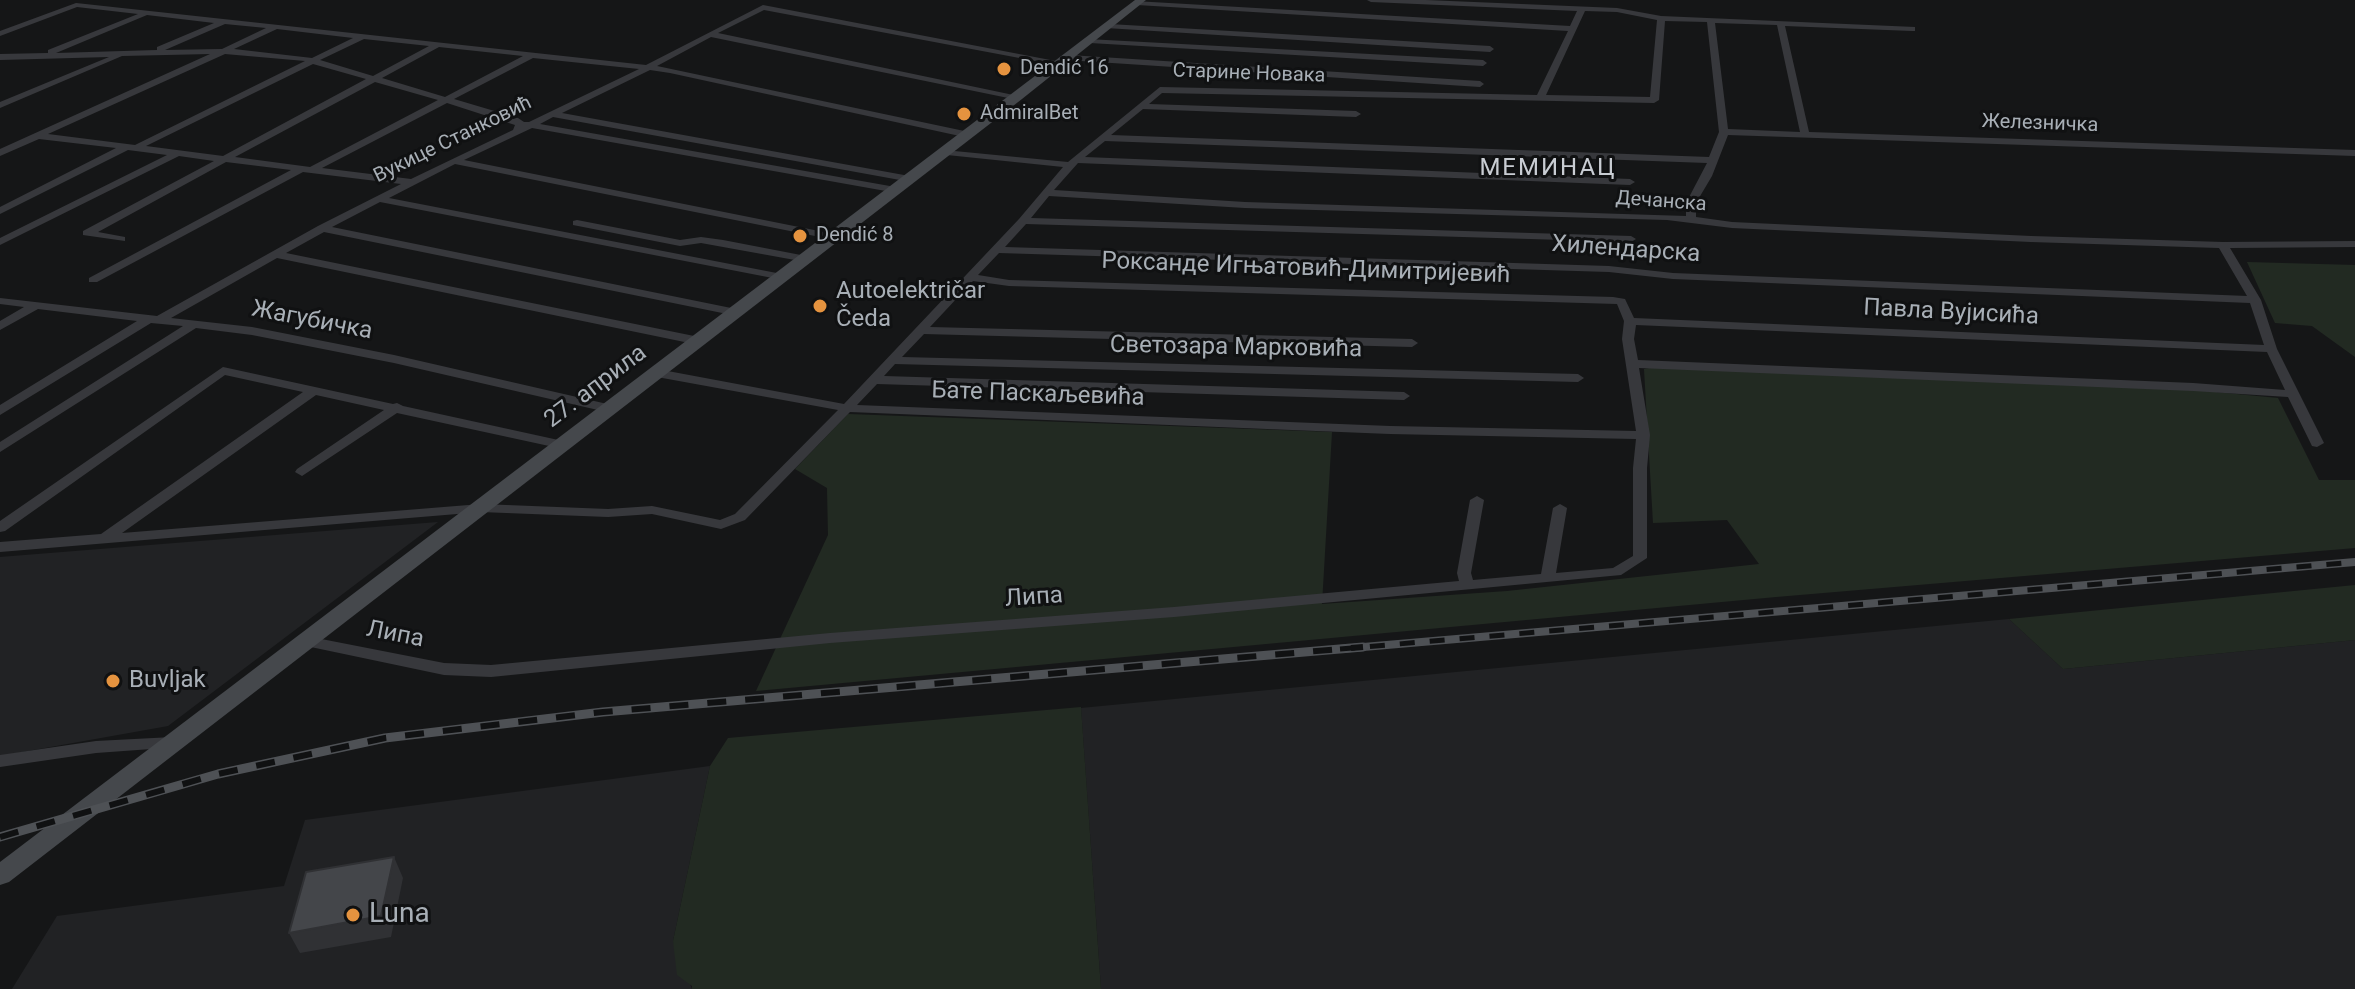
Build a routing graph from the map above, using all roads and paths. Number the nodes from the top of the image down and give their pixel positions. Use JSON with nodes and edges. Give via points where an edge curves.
{"nodes":[{"id":1,"x":1371,"y":0,"type":"edge"},
{"id":2,"x":1633,"y":0,"type":"edge"},
{"id":3,"x":1137,"y":1,"type":"edge"},
{"id":4,"x":1582,"y":9,"type":"junction"},
{"id":5,"x":1628,"y":12,"type":"junction"},
{"id":6,"x":147,"y":13,"type":"junction"},
{"id":7,"x":1661,"y":18,"type":"junction"},
{"id":8,"x":1711,"y":19,"type":"junction"},
{"id":9,"x":223,"y":21,"type":"junction"},
{"id":10,"x":1780,"y":23,"type":"junction"},
{"id":11,"x":1109,"y":26,"type":"junction"},
{"id":12,"x":276,"y":27,"type":"junction"},
{"id":13,"x":1572,"y":29,"type":"junction"},
{"id":14,"x":1912,"y":29,"type":"dead end"},
{"id":15,"x":0,"y":34,"type":"edge"},
{"id":16,"x":709,"y":34,"type":"junction"},
{"id":17,"x":361,"y":37,"type":"junction"},
{"id":18,"x":1090,"y":41,"type":"junction"},
{"id":19,"x":437,"y":45,"type":"junction"},
{"id":20,"x":1490,"y":49,"type":"dead end"},
{"id":21,"x":224,"y":51,"type":"junction"},
{"id":22,"x":152,"y":52,"type":"junction"},
{"id":23,"x":126,"y":53,"type":"junction"},
{"id":24,"x":530,"y":55,"type":"junction"},
{"id":25,"x":28,"y":56,"type":"junction"},
{"id":26,"x":42,"y":56,"type":"junction"},
{"id":27,"x":0,"y":57,"type":"edge"},
{"id":28,"x":313,"y":60,"type":"junction"},
{"id":29,"x":1066,"y":60,"type":"junction"},
{"id":30,"x":1483,"y":63,"type":"dead end"},
{"id":31,"x":0,"y":67,"type":"edge"},
{"id":32,"x":649,"y":68,"type":"junction"},
{"id":33,"x":376,"y":78,"type":"junction"},
{"id":34,"x":1480,"y":84,"type":"dead end"},
{"id":35,"x":1018,"y":97,"type":"junction"},
{"id":36,"x":1540,"y":99,"type":"junction"},
{"id":37,"x":446,"y":100,"type":"junction"},
{"id":38,"x":0,"y":105,"type":"edge"},
{"id":39,"x":1141,"y":106,"type":"junction"},
{"id":40,"x":1356,"y":114,"type":"dead end"},
{"id":41,"x":547,"y":116,"type":"junction"},
{"id":42,"x":520,"y":124,"type":"junction"},
{"id":43,"x":1724,"y":132,"type":"junction"},
{"id":44,"x":1805,"y":134,"type":"junction"},
{"id":45,"x":969,"y":135,"type":"junction"},
{"id":46,"x":38,"y":136,"type":"junction"},
{"id":47,"x":1105,"y":138,"type":"junction"},
{"id":48,"x":132,"y":146,"type":"junction"},
{"id":49,"x":178,"y":152,"type":"junction"},
{"id":50,"x":947,"y":152,"type":"junction"},
{"id":51,"x":1,"y":153,"type":"edge"},
{"id":52,"x":2355,"y":153,"type":"edge"},
{"id":53,"x":225,"y":158,"type":"junction"},
{"id":54,"x":1712,"y":160,"type":"junction"},
{"id":55,"x":454,"y":161,"type":"junction"},
{"id":56,"x":1074,"y":162,"type":"junction"},
{"id":57,"x":308,"y":169,"type":"junction"},
{"id":58,"x":911,"y":179,"type":"junction"},
{"id":59,"x":412,"y":182,"type":"junction"},
{"id":60,"x":1630,"y":182,"type":"dead end"},
{"id":61,"x":897,"y":190,"type":"junction"},
{"id":62,"x":1049,"y":193,"type":"junction"},
{"id":63,"x":378,"y":199,"type":"junction"},
{"id":64,"x":0,"y":211,"type":"edge"},
{"id":65,"x":1691,"y":220,"type":"junction"},
{"id":66,"x":1023,"y":221,"type":"junction"},
{"id":67,"x":577,"y":223,"type":"dead end"},
{"id":68,"x":322,"y":228,"type":"junction"},
{"id":69,"x":835,"y":237,"type":"junction"},
{"id":70,"x":121,"y":239,"type":"dead end"},
{"id":71,"x":1631,"y":239,"type":"dead end"},
{"id":72,"x":0,"y":242,"type":"edge"},
{"id":73,"x":2355,"y":244,"type":"edge"},
{"id":74,"x":2223,"y":245,"type":"junction"},
{"id":75,"x":994,"y":250,"type":"junction"},
{"id":76,"x":275,"y":254,"type":"junction"},
{"id":77,"x":806,"y":259,"type":"junction"},
{"id":78,"x":783,"y":277,"type":"junction"},
{"id":79,"x":968,"y":277,"type":"junction"},
{"id":80,"x":93,"y":280,"type":"dead end"},
{"id":81,"x":2255,"y":300,"type":"junction"},
{"id":82,"x":0,"y":301,"type":"edge"},
{"id":83,"x":35,"y":306,"type":"junction"},
{"id":84,"x":737,"y":312,"type":"junction"},
{"id":85,"x":155,"y":318,"type":"junction"},
{"id":86,"x":1630,"y":321,"type":"junction"},
{"id":87,"x":196,"y":323,"type":"junction"},
{"id":88,"x":0,"y":326,"type":"edge"},
{"id":89,"x":921,"y":330,"type":"junction"},
{"id":90,"x":699,"y":341,"type":"junction"},
{"id":91,"x":1412,"y":343,"type":"dead end"},
{"id":92,"x":2271,"y":349,"type":"junction"},
{"id":93,"x":893,"y":360,"type":"junction"},
{"id":94,"x":1634,"y":364,"type":"junction"},
{"id":95,"x":657,"y":373,"type":"junction"},
{"id":96,"x":1578,"y":378,"type":"dead end"},
{"id":97,"x":875,"y":380,"type":"junction"},
{"id":98,"x":315,"y":390,"type":"junction"},
{"id":99,"x":2293,"y":394,"type":"junction"},
{"id":100,"x":1404,"y":396,"type":"dead end"},
{"id":101,"x":397,"y":407,"type":"junction"},
{"id":102,"x":847,"y":408,"type":"junction"},
{"id":103,"x":611,"y":409,"type":"junction"},
{"id":104,"x":0,"y":411,"type":"edge"},
{"id":105,"x":1643,"y":435,"type":"junction"},
{"id":106,"x":3,"y":443,"type":"edge"},
{"id":107,"x":2317,"y":443,"type":"dead end"},
{"id":108,"x":563,"y":445,"type":"junction"},
{"id":109,"x":302,"y":472,"type":"dead end"},
{"id":110,"x":1477,"y":500,"type":"dead end"},
{"id":111,"x":481,"y":508,"type":"junction"},
{"id":112,"x":1560,"y":508,"type":"dead end"},
{"id":113,"x":0,"y":528,"type":"edge"},
{"id":114,"x":104,"y":538,"type":"junction"},
{"id":115,"x":0,"y":547,"type":"edge"},
{"id":116,"x":1548,"y":577,"type":"junction"},
{"id":117,"x":1467,"y":584,"type":"junction"},
{"id":118,"x":306,"y":641,"type":"junction"},
{"id":119,"x":173,"y":743,"type":"junction"},
{"id":120,"x":0,"y":761,"type":"edge"},
{"id":121,"x":0,"y":875,"type":"edge"}],
"edges":[{"from":1,"to":4,"type":"street"},
{"from":2,"to":5,"type":"street"},
{"from":3,"to":11,"type":"main road","name":"27. априла"},
{"from":3,"to":13,"type":"street"},
{"from":4,"to":5,"type":"street"},
{"from":4,"to":13,"type":"street"},
{"from":5,"to":7,"type":"street"},
{"from":6,"to":9,"type":"street"},
{"from":6,"to":15,"type":"street","via":[[76,5]]},
{"from":6,"to":26,"type":"street"},
{"from":7,"to":8,"type":"street"},
{"from":7,"to":36,"type":"street","name":"Старине Новака","via":[[1654,100]]},
{"from":8,"to":10,"type":"street"},
{"from":8,"to":43,"type":"street"},
{"from":9,"to":12,"type":"street"},
{"from":9,"to":22,"type":"street"},
{"from":10,"to":14,"type":"street"},
{"from":10,"to":44,"type":"street"},
{"from":11,"to":18,"type":"main road","name":"27. априла"},
{"from":11,"to":20,"type":"street"},
{"from":12,"to":17,"type":"street"},
{"from":12,"to":21,"type":"street"},
{"from":13,"to":36,"type":"street"},
{"from":16,"to":29,"type":"street","name":"Вукице Станковић","via":[[767,7]]},
{"from":16,"to":32,"type":"street","name":"Вукице Станковић"},
{"from":16,"to":35,"type":"street"},
{"from":17,"to":19,"type":"street"},
{"from":17,"to":28,"type":"street"},
{"from":18,"to":29,"type":"main road","name":"27. априла"},
{"from":18,"to":30,"type":"street"},
{"from":19,"to":24,"type":"street"},
{"from":19,"to":33,"type":"street"},
{"from":21,"to":22,"type":"street"},
{"from":21,"to":28,"type":"street"},
{"from":21,"to":46,"type":"street"},
{"from":22,"to":23,"type":"street"},
{"from":23,"to":26,"type":"street"},
{"from":23,"to":38,"type":"street"},
{"from":24,"to":32,"type":"street"},
{"from":24,"to":37,"type":"street"},
{"from":25,"to":26,"type":"street"},
{"from":25,"to":27,"type":"street"},
{"from":25,"to":31,"type":"street"},
{"from":28,"to":33,"type":"street"},
{"from":28,"to":48,"type":"street"},
{"from":29,"to":34,"type":"street"},
{"from":29,"to":35,"type":"main road","name":"27. априла"},
{"from":32,"to":41,"type":"street","name":"Вукице Станковић"},
{"from":32,"to":45,"type":"street"},
{"from":33,"to":37,"type":"street"},
{"from":33,"to":53,"type":"street"},
{"from":35,"to":45,"type":"main road","name":"27. априла"},
{"from":36,"to":39,"type":"street","name":"Старине Новака","via":[[1168,89]]},
{"from":37,"to":42,"type":"street"},
{"from":37,"to":57,"type":"street"},
{"from":39,"to":40,"type":"street"},
{"from":39,"to":47,"type":"street","name":"Старине Новака"},
{"from":41,"to":42,"type":"street","name":"Вукице Станковић"},
{"from":41,"to":58,"type":"street"},
{"from":42,"to":55,"type":"street","name":"Вукице Станковић"},
{"from":42,"to":61,"type":"street"},
{"from":43,"to":44,"type":"street","name":"Железничка"},
{"from":43,"to":54,"type":"street"},
{"from":44,"to":52,"type":"street","name":"Железничка"},
{"from":45,"to":50,"type":"main road","name":"27. априла"},
{"from":46,"to":48,"type":"street"},
{"from":46,"to":51,"type":"street"},
{"from":47,"to":54,"type":"street"},
{"from":47,"to":56,"type":"street","name":"Старине Новака"},
{"from":48,"to":49,"type":"street"},
{"from":48,"to":64,"type":"street"},
{"from":49,"to":53,"type":"street"},
{"from":49,"to":72,"type":"street"},
{"from":50,"to":56,"type":"street"},
{"from":50,"to":58,"type":"main road","name":"27. априла"},
{"from":53,"to":57,"type":"street"},
{"from":53,"to":70,"type":"street","via":[[87,233]]},
{"from":54,"to":65,"type":"street","via":[[1691,203]]},
{"from":55,"to":59,"type":"street","name":"Вукице Станковић"},
{"from":55,"to":69,"type":"street"},
{"from":56,"to":60,"type":"street"},
{"from":56,"to":62,"type":"street","name":"Старине Новака"},
{"from":57,"to":59,"type":"street"},
{"from":57,"to":80,"type":"street"},
{"from":58,"to":61,"type":"main road","name":"27. априла"},
{"from":59,"to":63,"type":"street","name":"Вукице Станковић"},
{"from":61,"to":69,"type":"main road","name":"27. априла"},
{"from":62,"to":65,"type":"street","name":"Дечанска"},
{"from":62,"to":66,"type":"street","name":"Старине Новака"},
{"from":63,"to":68,"type":"street","name":"Вукице Станковић"},
{"from":63,"to":78,"type":"street"},
{"from":65,"to":74,"type":"street","name":"Дечанска","via":[[1814,230]]},
{"from":66,"to":71,"type":"street"},
{"from":66,"to":75,"type":"street","name":"Старине Новака"},
{"from":67,"to":77,"type":"street"},
{"from":68,"to":76,"type":"street","name":"Вукице Станковић"},
{"from":68,"to":84,"type":"street"},
{"from":69,"to":77,"type":"main road","name":"27. априла"},
{"from":73,"to":74,"type":"street","name":"Дечанска"},
{"from":74,"to":81,"type":"street"},
{"from":75,"to":79,"type":"street","name":"Старине Новака"},
{"from":75,"to":81,"type":"street","name":"Хилендарска","via":[[1581,267],[1673,276]]},
{"from":76,"to":85,"type":"street","name":"Вукице Станковић"},
{"from":76,"to":90,"type":"street"},
{"from":77,"to":78,"type":"main road","name":"27. априла"},
{"from":78,"to":84,"type":"main road","name":"27. априла"},
{"from":79,"to":86,"type":"street","name":"Роксанде Игњатовић-Димитријевић","via":[[1009,283],[1613,300],[1621,301]]},
{"from":79,"to":89,"type":"street","name":"Старине Новака"},
{"from":81,"to":92,"type":"street"},
{"from":82,"to":83,"type":"street","name":"Жагубичка"},
{"from":83,"to":85,"type":"street","name":"Жагубичка"},
{"from":83,"to":88,"type":"street"},
{"from":84,"to":90,"type":"main road","name":"27. априла"},
{"from":85,"to":87,"type":"street","name":"Жагубичка"},
{"from":85,"to":104,"type":"street","name":"Вукице Станковић"},
{"from":86,"to":92,"type":"street","name":"Павла Вујисића"},
{"from":86,"to":94,"type":"street"},
{"from":87,"to":103,"type":"street","name":"Жагубичка","via":[[394,359]]},
{"from":87,"to":106,"type":"street"},
{"from":89,"to":91,"type":"street"},
{"from":89,"to":93,"type":"street","name":"Старине Новака"},
{"from":90,"to":95,"type":"main road","name":"27. априла"},
{"from":92,"to":99,"type":"street"},
{"from":93,"to":96,"type":"street","name":"Светозара Марковића"},
{"from":93,"to":97,"type":"street","name":"Старине Новака"},
{"from":94,"to":99,"type":"street"},
{"from":94,"to":105,"type":"street"},
{"from":95,"to":102,"type":"street","name":"Бате Паскаљевића"},
{"from":95,"to":103,"type":"main road","name":"27. априла"},
{"from":97,"to":100,"type":"street"},
{"from":97,"to":102,"type":"street","name":"Старине Новака"},
{"from":98,"to":101,"type":"street"},
{"from":98,"to":113,"type":"street","via":[[223,371]]},
{"from":98,"to":114,"type":"street"},
{"from":99,"to":107,"type":"street"},
{"from":101,"to":108,"type":"street"},
{"from":101,"to":109,"type":"street"},
{"from":102,"to":105,"type":"street","name":"Бате Паскаљевића"},
{"from":102,"to":111,"type":"street","via":[[730,523],[707,525],[652,510]]},
{"from":103,"to":108,"type":"main road","name":"27. априла"},
{"from":105,"to":116,"type":"street","name":"Липа","via":[[1640,558],[1616,572]]},
{"from":108,"to":111,"type":"main road","name":"27. априла"},
{"from":110,"to":117,"type":"street","via":[[1464,573]]},
{"from":111,"to":114,"type":"street"},
{"from":111,"to":118,"type":"main road","name":"27. априла"},
{"from":112,"to":116,"type":"street"},
{"from":114,"to":115,"type":"street"},
{"from":116,"to":117,"type":"street","name":"Липа"},
{"from":117,"to":118,"type":"street","name":"Липа","via":[[491,671],[444,669]]},
{"from":118,"to":119,"type":"main road","name":"27. априла"},
{"from":119,"to":120,"type":"street"},
{"from":119,"to":121,"type":"main road","name":"27. априла"}]}
